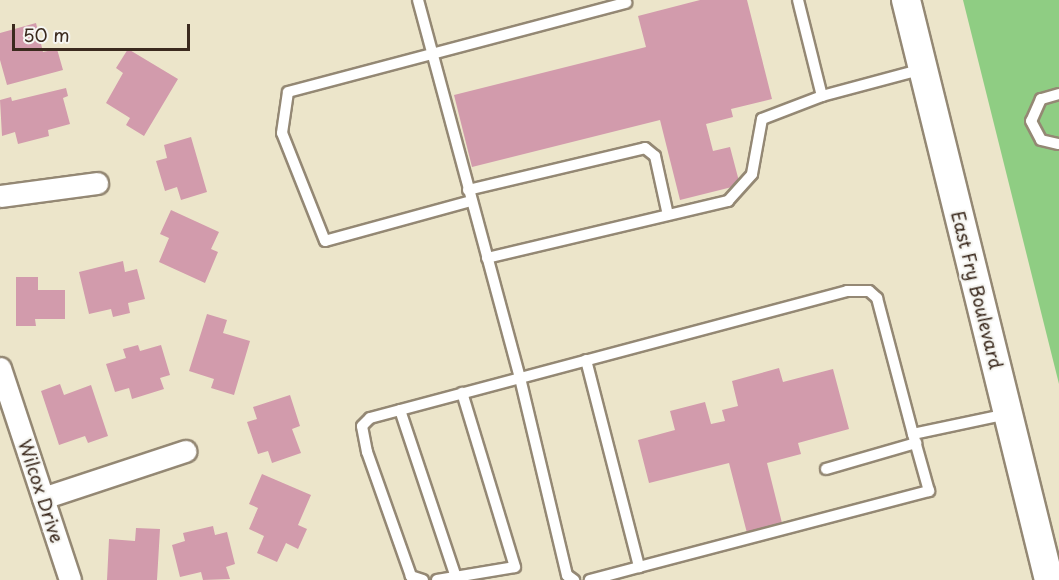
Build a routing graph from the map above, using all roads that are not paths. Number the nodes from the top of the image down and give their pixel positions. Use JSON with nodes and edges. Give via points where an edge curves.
{"nodes":[{"id":1,"x":418,"y":0,"type":"edge"},
{"id":2,"x":798,"y":0,"type":"edge"},
{"id":3,"x":906,"y":0,"type":"edge"},
{"id":4,"x":626,"y":3,"type":"dead end"},
{"id":5,"x":432,"y":57,"type":"junction"},
{"id":6,"x":923,"y":69,"type":"junction"},
{"id":7,"x":1059,"y":94,"type":"edge"},
{"id":8,"x":822,"y":96,"type":"junction"},
{"id":9,"x":1059,"y":144,"type":"edge"},
{"id":10,"x":97,"y":183,"type":"dead end"},
{"id":11,"x":468,"y":190,"type":"junction"},
{"id":12,"x":0,"y":196,"type":"edge"},
{"id":13,"x":471,"y":201,"type":"junction"},
{"id":14,"x":668,"y":215,"type":"junction"},
{"id":15,"x":487,"y":258,"type":"junction"},
{"id":16,"x":586,"y":360,"type":"junction"},
{"id":17,"x":0,"y":368,"type":"edge"},
{"id":18,"x":520,"y":378,"type":"junction"},
{"id":19,"x":462,"y":393,"type":"junction"},
{"id":20,"x":400,"y":410,"type":"junction"},
{"id":21,"x":1008,"y":414,"type":"junction"},
{"id":22,"x":915,"y":439,"type":"junction"},
{"id":23,"x":185,"y":452,"type":"dead end"},
{"id":24,"x":826,"y":469,"type":"dead end"},
{"id":25,"x":43,"y":498,"type":"junction"},
{"id":26,"x":639,"y":567,"type":"junction"},
{"id":27,"x":456,"y":577,"type":"junction"},
{"id":28,"x":70,"y":580,"type":"edge"},
{"id":29,"x":423,"y":580,"type":"edge"},
{"id":30,"x":437,"y":580,"type":"edge"},
{"id":31,"x":574,"y":580,"type":"edge"},
{"id":32,"x":590,"y":580,"type":"edge"},
{"id":33,"x":1049,"y":580,"type":"edge"}],
"edges":[{"from":1,"to":5,"type":"lane"},
{"from":2,"to":8,"type":"lane"},
{"from":3,"to":6,"type":"main road","name":"East Fry Boulevard"},
{"from":4,"to":5,"type":"lane"},
{"from":5,"to":11,"type":"lane"},
{"from":5,"to":13,"type":"lane","via":[[288,92],[282,133],[325,241]]},
{"from":6,"to":8,"type":"lane"},
{"from":6,"to":21,"type":"main road","name":"East Fry Boulevard"},
{"from":7,"to":9,"type":"lane","via":[[1041,99],[1031,121],[1041,140]]},
{"from":8,"to":14,"type":"lane","via":[[762,119],[752,174],[728,201]]},
{"from":10,"to":12,"type":"street"},
{"from":11,"to":13,"type":"lane"},
{"from":11,"to":14,"type":"lane","via":[[645,148],[655,156]]},
{"from":13,"to":15,"type":"lane"},
{"from":14,"to":15,"type":"lane"},
{"from":15,"to":18,"type":"lane"},
{"from":16,"to":18,"type":"lane"},
{"from":16,"to":22,"type":"lane","via":[[847,291],[869,291],[878,298]]},
{"from":16,"to":26,"type":"lane"},
{"from":17,"to":25,"type":"street","name":"Wilcox Drive"},
{"from":18,"to":19,"type":"lane"},
{"from":18,"to":31,"type":"lane","via":[[567,575]]},
{"from":19,"to":20,"type":"lane"},
{"from":19,"to":27,"type":"lane","via":[[515,567]]},
{"from":20,"to":27,"type":"lane"},
{"from":20,"to":29,"type":"lane","via":[[370,418],[362,426],[367,452],[411,576]]},
{"from":21,"to":22,"type":"lane"},
{"from":21,"to":33,"type":"main road","name":"East Fry Boulevard"},
{"from":22,"to":24,"type":"lane"},
{"from":22,"to":26,"type":"lane","via":[[929,491]]},
{"from":23,"to":25,"type":"street"},
{"from":25,"to":28,"type":"street","name":"Wilcox Drive"},
{"from":26,"to":32,"type":"lane"},
{"from":27,"to":30,"type":"lane"}]}
